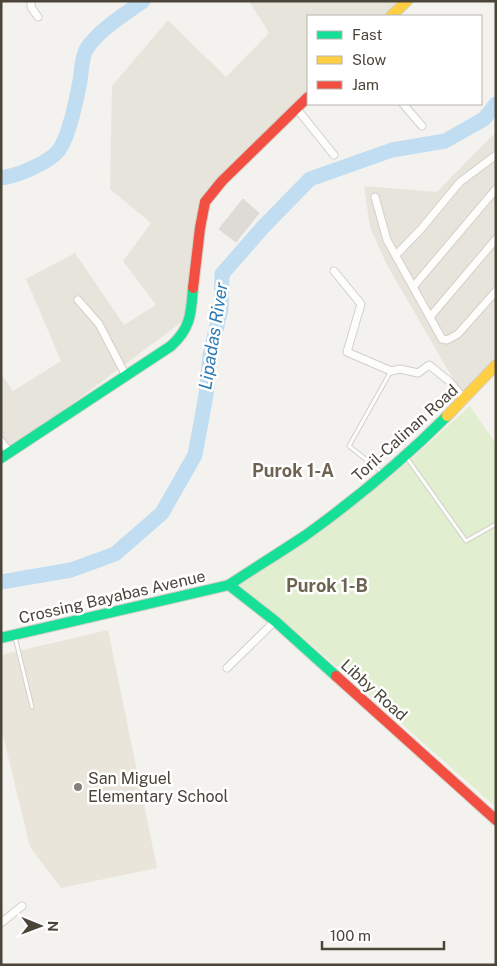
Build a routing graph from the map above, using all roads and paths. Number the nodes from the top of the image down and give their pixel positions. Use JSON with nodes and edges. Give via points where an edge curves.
{"nodes":[{"id":1,"x":31,"y":1,"type":"edge"},
{"id":2,"x":407,"y":1,"type":"edge"},
{"id":3,"x":392,"y":15,"type":"edge"},
{"id":4,"x":38,"y":17,"type":"dead end"},
{"id":5,"x":307,"y":98,"type":"edge"},
{"id":6,"x":404,"y":105,"type":"edge"},
{"id":7,"x":297,"y":109,"type":"junction"},
{"id":8,"x":422,"y":126,"type":"dead end"},
{"id":9,"x":334,"y":155,"type":"dead end"},
{"id":10,"x":496,"y":155,"type":"edge"},
{"id":11,"x":496,"y":189,"type":"edge"},
{"id":12,"x":375,"y":197,"type":"dead end"},
{"id":13,"x":496,"y":239,"type":"edge"},
{"id":14,"x":396,"y":255,"type":"junction"},
{"id":15,"x":334,"y":271,"type":"dead end"},
{"id":16,"x":413,"y":287,"type":"junction"},
{"id":17,"x":496,"y":291,"type":"edge"},
{"id":18,"x":78,"y":300,"type":"dead end"},
{"id":19,"x":430,"y":317,"type":"junction"},
{"id":20,"x":496,"y":365,"type":"edge"},
{"id":21,"x":392,"y":371,"type":"junction"},
{"id":22,"x":126,"y":376,"type":"junction"},
{"id":23,"x":465,"y":400,"type":"junction"},
{"id":24,"x":1,"y":441,"type":"edge"},
{"id":25,"x":5,"y":455,"type":"edge"},
{"id":26,"x":405,"y":456,"type":"junction"},
{"id":27,"x":384,"y":473,"type":"junction"},
{"id":28,"x":496,"y":524,"type":"edge"},
{"id":29,"x":229,"y":585,"type":"junction"},
{"id":30,"x":275,"y":621,"type":"junction"},
{"id":31,"x":14,"y":635,"type":"junction"},
{"id":32,"x":1,"y":638,"type":"edge"},
{"id":33,"x":227,"y":668,"type":"dead end"},
{"id":34,"x":32,"y":707,"type":"dead end"},
{"id":35,"x":496,"y":820,"type":"edge"},
{"id":36,"x":22,"y":906,"type":"dead end"},
{"id":37,"x":1,"y":923,"type":"edge"}],
"edges":[{"from":1,"to":4,"type":"street"},
{"from":2,"to":3,"type":"main road"},
{"from":5,"to":7,"type":"main road"},
{"from":6,"to":8,"type":"street"},
{"from":7,"to":9,"type":"street"},
{"from":7,"to":22,"type":"main road","via":[[222,181],[205,202],[186,329],[180,339]]},
{"from":10,"to":14,"type":"street","via":[[460,182]]},
{"from":11,"to":16,"type":"street"},
{"from":12,"to":14,"type":"street","via":[[387,240]]},
{"from":13,"to":19,"type":"street"},
{"from":14,"to":16,"type":"street"},
{"from":15,"to":21,"type":"street","via":[[361,304],[347,352]]},
{"from":16,"to":19,"type":"street"},
{"from":17,"to":19,"type":"street","via":[[452,339],[442,338]]},
{"from":18,"to":22,"type":"street","via":[[100,324]]},
{"from":20,"to":23,"type":"main road","name":"Toril-Calinan Road"},
{"from":21,"to":23,"type":"street","via":[[400,369],[418,373],[429,365]]},
{"from":21,"to":27,"type":"lane","via":[[349,446]]},
{"from":22,"to":25,"type":"main road"},
{"from":23,"to":26,"type":"main road","name":"Toril-Calinan Road"},
{"from":24,"to":25,"type":"street"},
{"from":26,"to":27,"type":"main road","name":"Toril-Calinan Road"},
{"from":26,"to":28,"type":"lane","via":[[466,541]]},
{"from":27,"to":29,"type":"main road","name":"Toril-Calinan Road","via":[[318,526]]},
{"from":29,"to":30,"type":"main road","name":"Libby Road"},
{"from":29,"to":31,"type":"main road","name":"Crossing Bayabas Avenue"},
{"from":30,"to":33,"type":"street"},
{"from":30,"to":35,"type":"main road","name":"Libby Road"},
{"from":31,"to":32,"type":"main road","name":"Crossing Bayabas Avenue"},
{"from":31,"to":34,"type":"lane"},
{"from":36,"to":37,"type":"street"}]}
